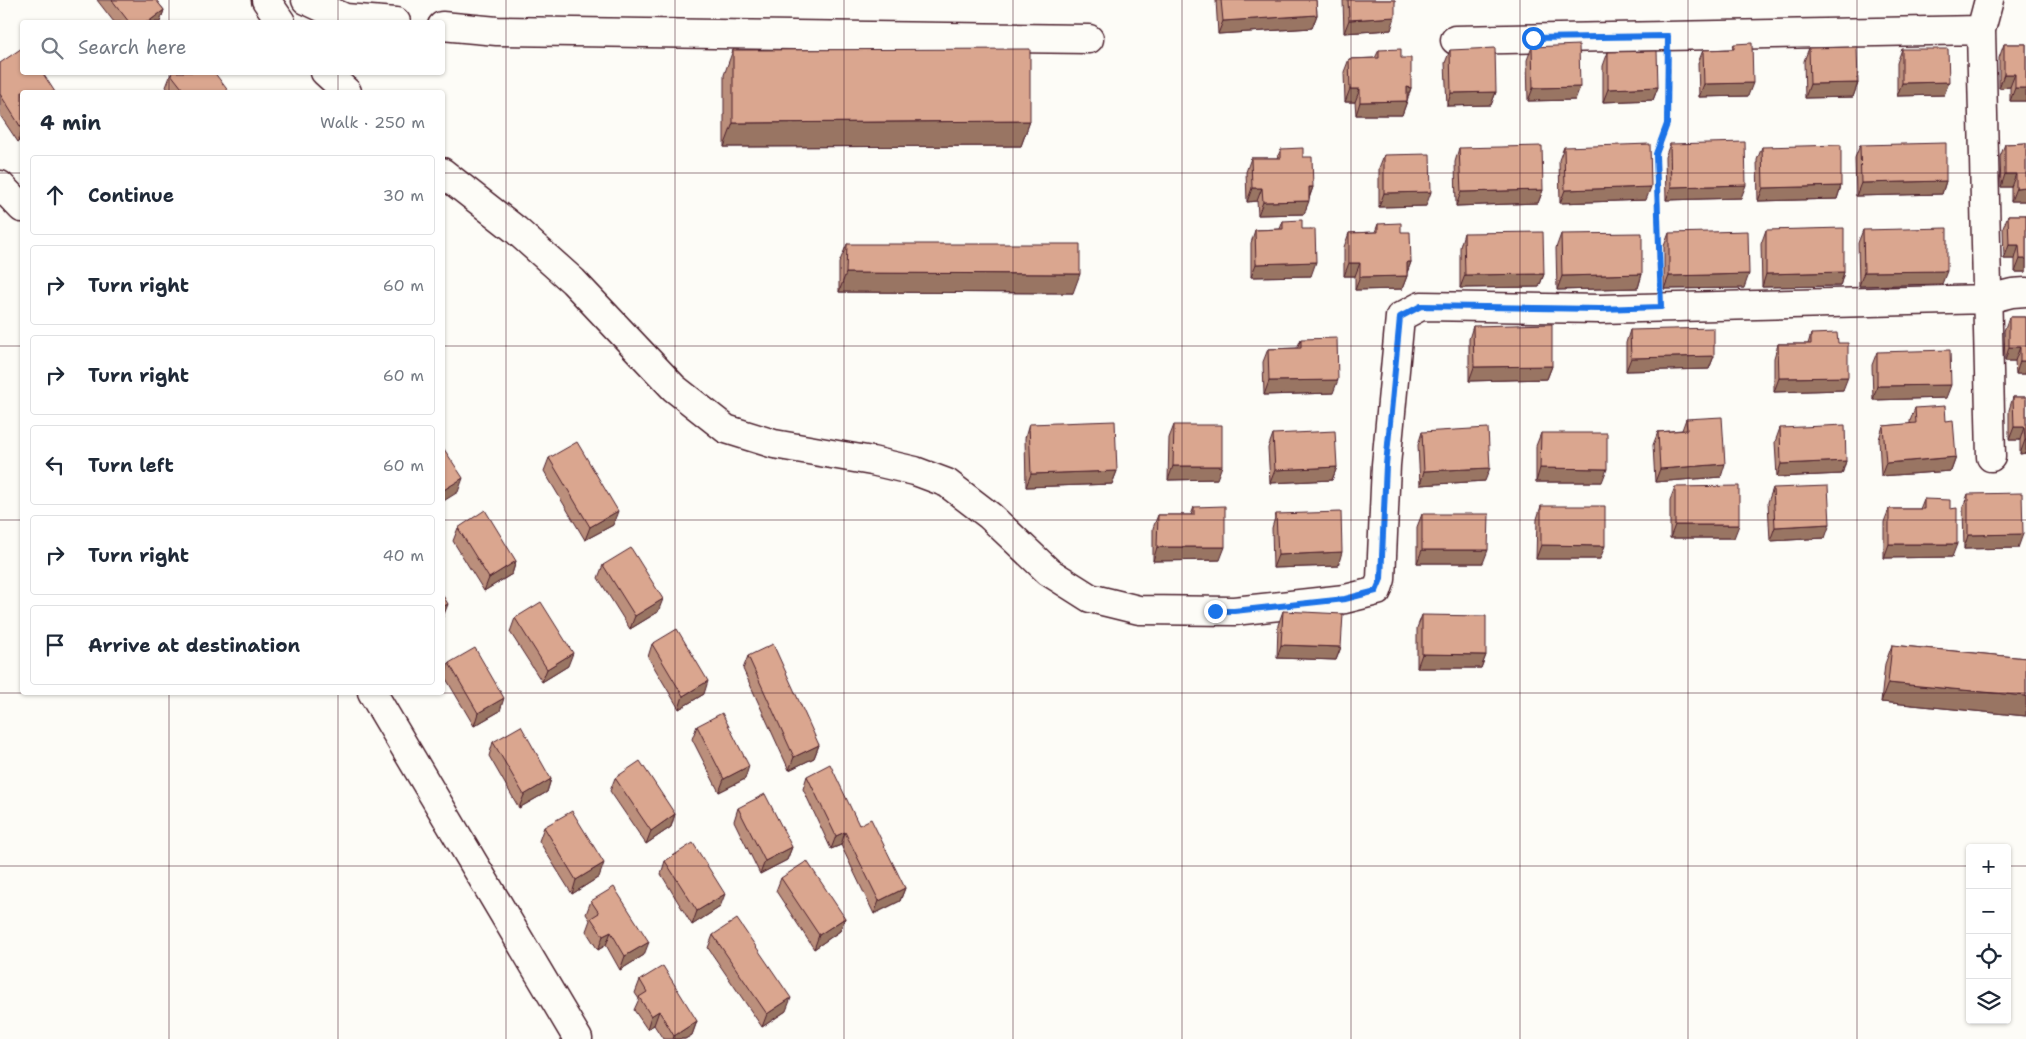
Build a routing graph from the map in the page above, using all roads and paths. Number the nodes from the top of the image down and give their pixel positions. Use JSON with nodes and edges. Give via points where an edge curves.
{"nodes":[{"id":1,"x":266,"y":0,"type":"edge"},
{"id":2,"x":306,"y":0,"type":"edge"},
{"id":3,"x":1989,"y":0,"type":"edge"},
{"id":4,"x":280,"y":20,"type":"edge"},
{"id":5,"x":370,"y":20,"type":"edge"},
{"id":6,"x":445,"y":26,"type":"edge"},
{"id":7,"x":1981,"y":30,"type":"junction"},
{"id":8,"x":1668,"y":36,"type":"junction"},
{"id":9,"x":1089,"y":39,"type":"dead end"},
{"id":10,"x":1455,"y":40,"type":"dead end"},
{"id":11,"x":329,"y":75,"type":"edge"},
{"id":12,"x":345,"y":90,"type":"edge"},
{"id":13,"x":445,"y":174,"type":"edge"},
{"id":14,"x":0,"y":185,"type":"edge"},
{"id":15,"x":20,"y":206,"type":"edge"},
{"id":16,"x":2026,"y":292,"type":"edge"},
{"id":17,"x":1988,"y":299,"type":"junction"},
{"id":18,"x":1661,"y":307,"type":"junction"},
{"id":19,"x":1991,"y":457,"type":"dead end"},
{"id":20,"x":374,"y":695,"type":"edge"},
{"id":21,"x":578,"y":1039,"type":"edge"}],
"edges":[{"from":1,"to":4,"type":"street"},
{"from":2,"to":5,"type":"street","via":[[345,18]]},
{"from":3,"to":7,"type":"street"},
{"from":6,"to":9,"type":"street","via":[[507,31]]},
{"from":7,"to":8,"type":"street"},
{"from":7,"to":17,"type":"street"},
{"from":8,"to":10,"type":"street"},
{"from":8,"to":18,"type":"path","via":[[1667,124],[1656,154]]},
{"from":11,"to":12,"type":"street"},
{"from":13,"to":18,"type":"street","via":[[516,230],[573,281],[674,388],[726,429],[774,444],[914,471],[947,483],[990,516],[1049,572],[1090,598],[1140,610],[1234,611],[1345,599],[1376,591],[1381,579],[1386,465],[1400,317],[1421,306]]},
{"from":14,"to":15,"type":"street"},
{"from":16,"to":17,"type":"street","via":[[2012,292]]},
{"from":17,"to":18,"type":"street"},
{"from":17,"to":19,"type":"street"},
{"from":20,"to":21,"type":"street"}]}
